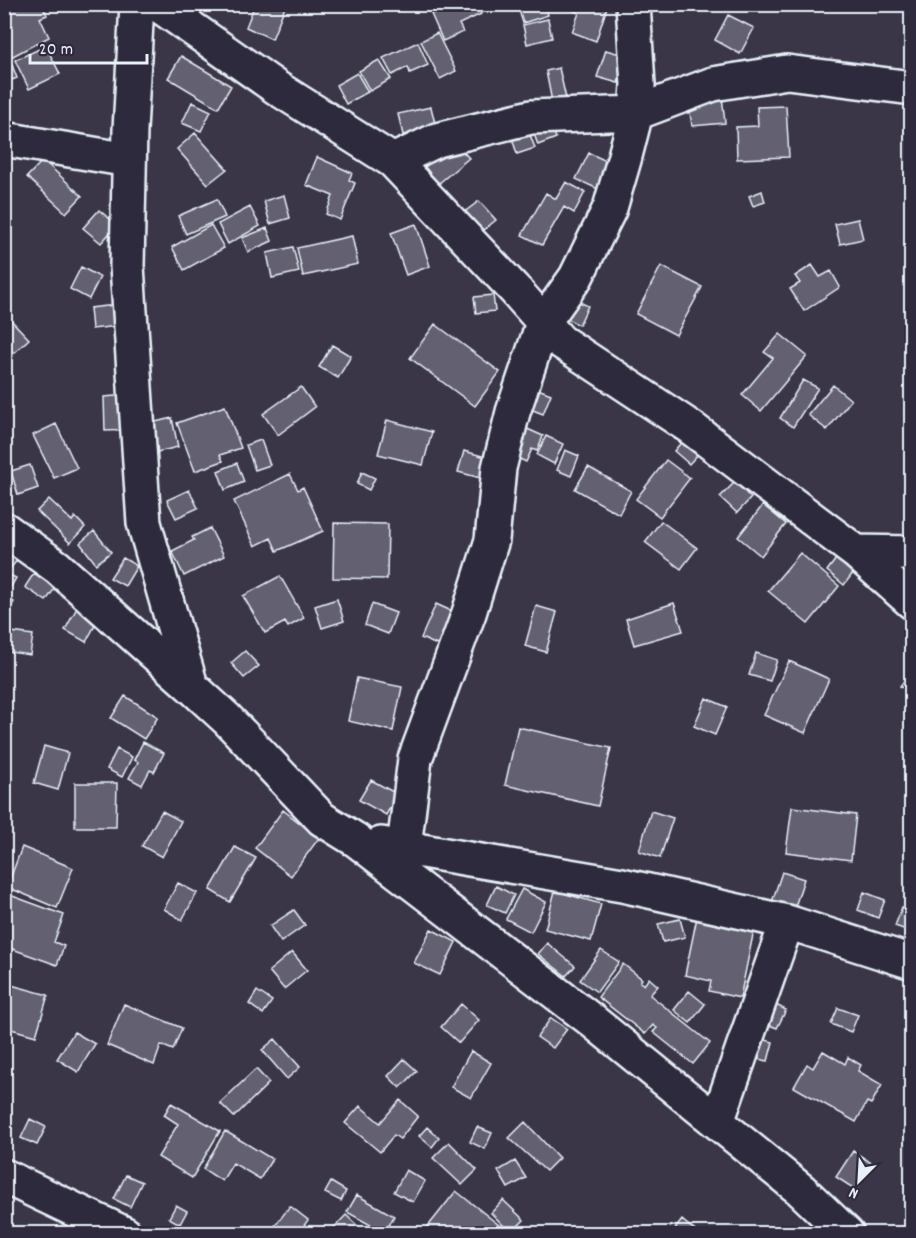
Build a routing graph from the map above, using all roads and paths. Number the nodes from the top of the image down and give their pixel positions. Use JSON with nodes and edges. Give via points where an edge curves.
{"nodes":[{"id":1,"x":137,"y":4,"type":"edge"},
{"id":2,"x":157,"y":4,"type":"edge"},
{"id":3,"x":633,"y":4,"type":"edge"},
{"id":4,"x":912,"y":88,"type":"edge"},
{"id":5,"x":636,"y":113,"type":"junction"},
{"id":6,"x":4,"y":139,"type":"edge"},
{"id":7,"x":129,"y":160,"type":"junction"},
{"id":8,"x":393,"y":161,"type":"junction"},
{"id":9,"x":543,"y":323,"type":"junction"},
{"id":10,"x":4,"y":530,"type":"edge"},
{"id":11,"x":856,"y":552,"type":"junction"},
{"id":12,"x":912,"y":553,"type":"edge"},
{"id":13,"x":912,"y":602,"type":"edge"},
{"id":14,"x":191,"y":686,"type":"junction"},
{"id":15,"x":356,"y":840,"type":"junction"},
{"id":16,"x":404,"y":847,"type":"junction"},
{"id":17,"x":787,"y":922,"type":"junction"},
{"id":18,"x":912,"y":962,"type":"edge"},
{"id":19,"x":717,"y":1122,"type":"junction"},
{"id":20,"x":4,"y":1176,"type":"edge"},
{"id":21,"x":125,"y":1233,"type":"edge"},
{"id":22,"x":847,"y":1233,"type":"edge"}],
"edges":[{"from":1,"to":7,"type":"street"},
{"from":2,"to":8,"type":"street","via":[[277,88]]},
{"from":3,"to":5,"type":"street"},
{"from":4,"to":5,"type":"street","via":[[787,72],[713,84]]},
{"from":5,"to":8,"type":"street","via":[[531,117],[437,140]]},
{"from":5,"to":9,"type":"street","via":[[610,208],[576,277]]},
{"from":6,"to":7,"type":"street"},
{"from":7,"to":14,"type":"street","via":[[127,266],[144,523]]},
{"from":8,"to":9,"type":"street"},
{"from":9,"to":11,"type":"street","via":[[560,341],[690,427]]},
{"from":9,"to":16,"type":"street","via":[[499,468],[492,540],[415,759]]},
{"from":10,"to":14,"type":"street","via":[[57,567]]},
{"from":11,"to":12,"type":"street"},
{"from":11,"to":13,"type":"street"},
{"from":14,"to":15,"type":"street","via":[[322,819]]},
{"from":15,"to":16,"type":"street"},
{"from":15,"to":19,"type":"street"},
{"from":16,"to":17,"type":"street","via":[[622,885]]},
{"from":17,"to":18,"type":"street"},
{"from":17,"to":19,"type":"street"},
{"from":19,"to":22,"type":"street"},
{"from":20,"to":21,"type":"street"}]}
